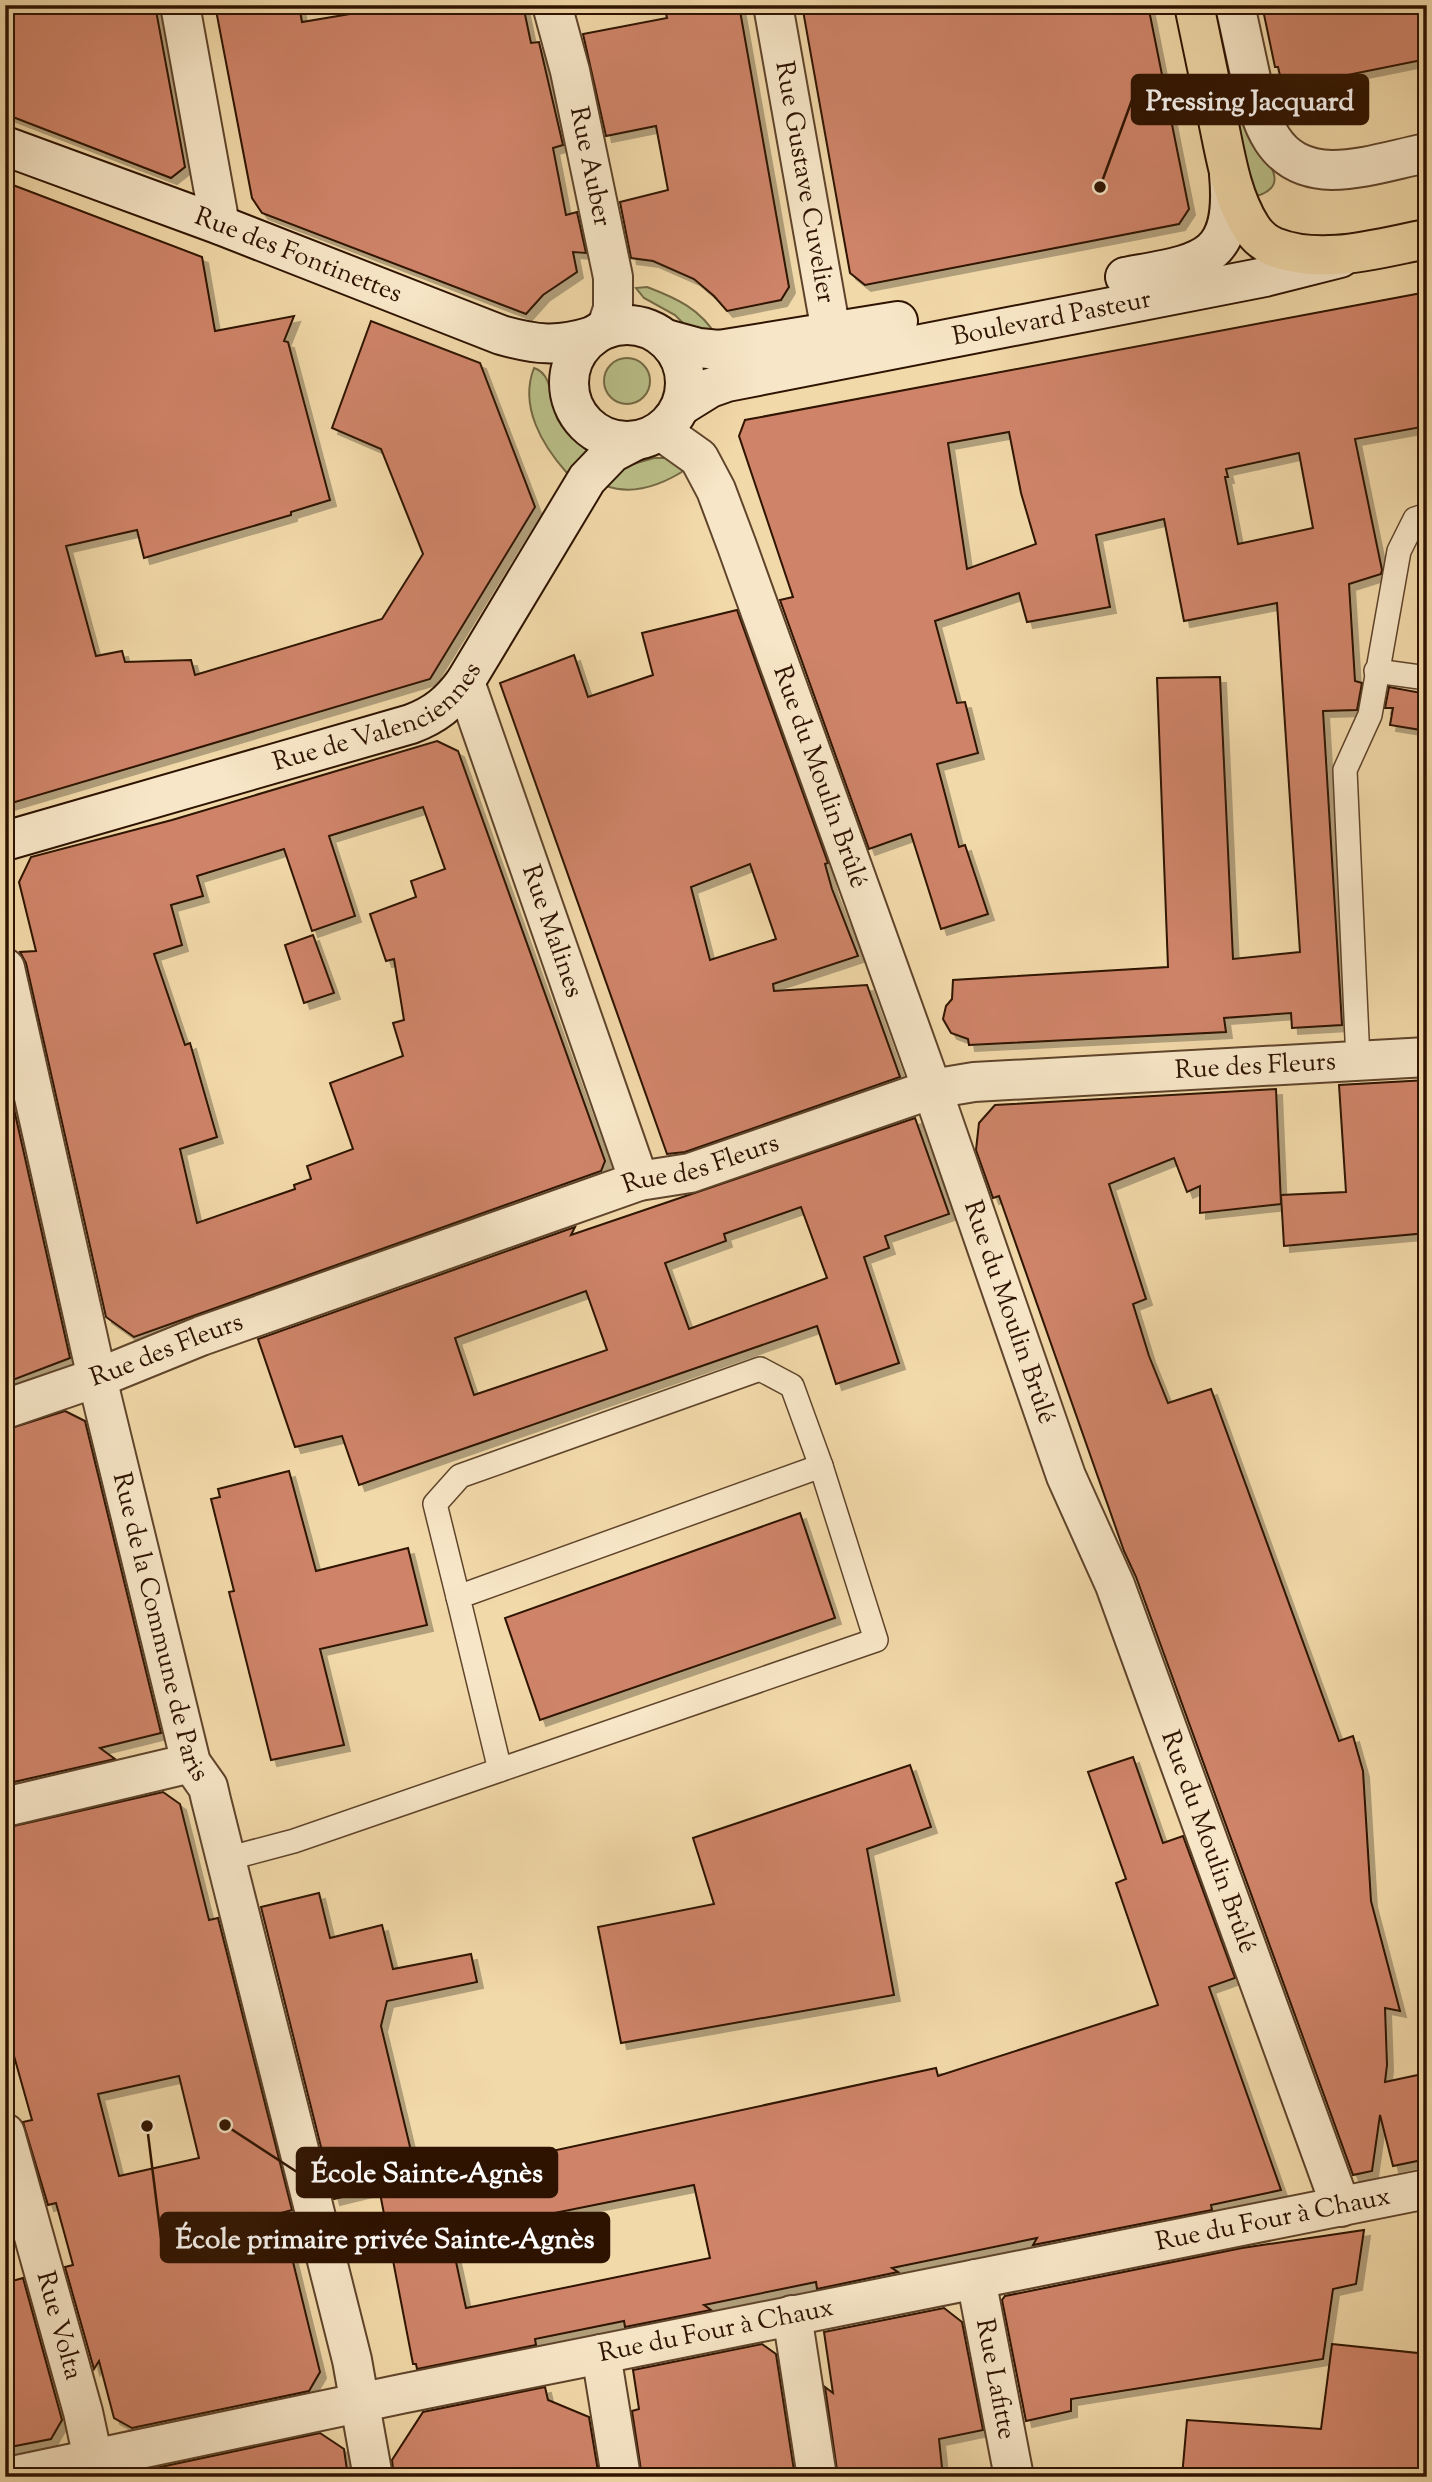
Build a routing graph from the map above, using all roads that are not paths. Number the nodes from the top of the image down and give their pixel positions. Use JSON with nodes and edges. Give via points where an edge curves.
{"nodes":[{"id":1,"x":180,"y":5,"type":"edge"},
{"id":2,"x":552,"y":5,"type":"edge"},
{"id":3,"x":773,"y":5,"type":"edge"},
{"id":4,"x":1194,"y":5,"type":"edge"},
{"id":5,"x":1235,"y":5,"type":"edge"},
{"id":6,"x":5,"y":146,"type":"edge"},
{"id":7,"x":1427,"y":153,"type":"edge"},
{"id":8,"x":1229,"y":169,"type":"junction"},
{"id":9,"x":220,"y":225,"type":"junction"},
{"id":10,"x":1427,"y":239,"type":"edge"},
{"id":11,"x":1356,"y":253,"type":"junction"},
{"id":12,"x":600,"y":332,"type":"junction"},
{"id":13,"x":666,"y":339,"type":"junction"},
{"id":14,"x":833,"y":346,"type":"junction"},
{"id":15,"x":659,"y":426,"type":"junction"},
{"id":16,"x":1427,"y":514,"type":"edge"},
{"id":17,"x":1376,"y":671,"type":"junction"},
{"id":18,"x":1427,"y":678,"type":"edge"},
{"id":19,"x":464,"y":682,"type":"junction"},
{"id":20,"x":5,"y":841,"type":"edge"},
{"id":21,"x":5,"y":968,"type":"edge"},
{"id":22,"x":1427,"y":1057,"type":"edge"},
{"id":23,"x":1358,"y":1061,"type":"junction"},
{"id":24,"x":932,"y":1089,"type":"junction"},
{"id":25,"x":639,"y":1181,"type":"junction"},
{"id":26,"x":97,"y":1378,"type":"junction"},
{"id":27,"x":5,"y":1409,"type":"edge"},
{"id":28,"x":821,"y":1466,"type":"junction"},
{"id":29,"x":458,"y":1597,"type":"junction"},
{"id":30,"x":191,"y":1763,"type":"junction"},
{"id":31,"x":500,"y":1770,"type":"junction"},
{"id":32,"x":5,"y":1807,"type":"edge"},
{"id":33,"x":226,"y":1859,"type":"junction"},
{"id":34,"x":5,"y":2133,"type":"edge"},
{"id":35,"x":1427,"y":2189,"type":"edge"},
{"id":36,"x":1341,"y":2207,"type":"junction"},
{"id":37,"x":976,"y":2279,"type":"junction"},
{"id":38,"x":792,"y":2315,"type":"junction"},
{"id":39,"x":601,"y":2354,"type":"junction"},
{"id":40,"x":361,"y":2402,"type":"junction"},
{"id":41,"x":96,"y":2468,"type":"edge"},
{"id":42,"x":7,"y":2477,"type":"edge"},
{"id":43,"x":373,"y":2477,"type":"edge"},
{"id":44,"x":621,"y":2477,"type":"edge"},
{"id":45,"x":817,"y":2477,"type":"edge"},
{"id":46,"x":1014,"y":2477,"type":"edge"}],
"edges":[{"from":1,"to":9,"type":"street"},
{"from":2,"to":12,"type":"street","name":"Rue Auber","via":[[612,277],[613,309]]},
{"from":3,"to":14,"type":"street","name":"Rue Gustave Cuvelier"},
{"from":4,"to":8,"type":"main road"},
{"from":5,"to":7,"type":"street","via":[[1260,117],[1285,154],[1309,166],[1334,170]]},
{"from":6,"to":9,"type":"street","name":"Rue des Fontinettes"},
{"from":8,"to":11,"type":"main road","via":[[1243,211],[1262,240],[1309,254]]},
{"from":8,"to":14,"type":"street","name":"Boulevard Pasteur","via":[[1228,228],[1217,246],[1194,261],[860,329]]},
{"from":9,"to":12,"type":"street","name":"Rue des Fontinettes","via":[[501,335],[555,345]]},
{"from":10,"to":11,"type":"main road","name":"Boulevard Pasteur"},
{"from":11,"to":14,"type":"street","name":"Boulevard Pasteur","via":[[1265,277]]},
{"from":12,"to":13,"type":"street","via":[[621,325],[637,326]]},
{"from":12,"to":15,"type":"street","via":[[580,349],[572,364],[571,400],[579,416],[599,434],[617,440]]},
{"from":13,"to":14,"type":"street","name":"Boulevard Pasteur","via":[[719,350]]},
{"from":13,"to":15,"type":"street","via":[[680,358],[685,390]]},
{"from":14,"to":15,"type":"street","name":"Boulevard Pasteur","via":[[710,388]]},
{"from":15,"to":19,"type":"street","name":"Rue de Valenciennes","via":[[612,453],[587,479]]},
{"from":15,"to":24,"type":"street","name":"Rue du Moulin Brûlé","via":[[699,458],[716,490]]},
{"from":16,"to":17,"type":"lane","via":[[1415,519],[1399,551]]},
{"from":17,"to":18,"type":"lane"},
{"from":17,"to":23,"type":"lane","via":[[1370,715],[1345,770]]},
{"from":19,"to":20,"type":"street","name":"Rue de Valenciennes","via":[[449,703],[411,724]]},
{"from":19,"to":25,"type":"street","name":"Rue Malines"},
{"from":21,"to":26,"type":"street","name":"Rue de la Commune de Paris"},
{"from":22,"to":23,"type":"street","name":"Rue des Fleurs"},
{"from":23,"to":24,"type":"street","name":"Rue des Fleurs","via":[[974,1082]]},
{"from":24,"to":25,"type":"street","name":"Rue des Fleurs","via":[[690,1173]]},
{"from":24,"to":36,"type":"street","name":"Rue du Moulin Brûlé","via":[[1066,1476],[1115,1585]]},
{"from":25,"to":26,"type":"street","name":"Rue des Fleurs","via":[[201,1336]]},
{"from":26,"to":27,"type":"street","name":"Rue des Fleurs"},
{"from":26,"to":30,"type":"street","name":"Rue de la Commune de Paris"},
{"from":28,"to":29,"type":"lane"},
{"from":28,"to":29,"type":"lane","via":[[792,1386],[760,1369],[460,1476],[435,1504]]},
{"from":28,"to":31,"type":"lane","via":[[876,1640]]},
{"from":29,"to":31,"type":"lane"},
{"from":30,"to":32,"type":"street"},
{"from":30,"to":33,"type":"street","name":"Rue de la Commune de Paris","via":[[208,1787]]},
{"from":31,"to":33,"type":"lane","via":[[294,1841]]},
{"from":33,"to":40,"type":"street","name":"Rue de la Commune de Paris"},
{"from":34,"to":41,"type":"street","name":"Rue Volta"},
{"from":35,"to":36,"type":"street","name":"Rue du Four à Chaux"},
{"from":36,"to":37,"type":"street","name":"Rue du Four à Chaux"},
{"from":37,"to":38,"type":"street","name":"Rue du Four à Chaux"},
{"from":37,"to":46,"type":"street","name":"Rue Lafitte"},
{"from":38,"to":39,"type":"street","name":"Rue du Four à Chaux"},
{"from":38,"to":45,"type":"street"},
{"from":39,"to":40,"type":"street","name":"Rue du Four à Chaux"},
{"from":39,"to":44,"type":"street"},
{"from":40,"to":41,"type":"street","name":"Rue du Four à Chaux"},
{"from":40,"to":43,"type":"street","name":"Rue de la Commune de Paris"},
{"from":41,"to":42,"type":"street","name":"Rue du Four à Chaux"}]}
